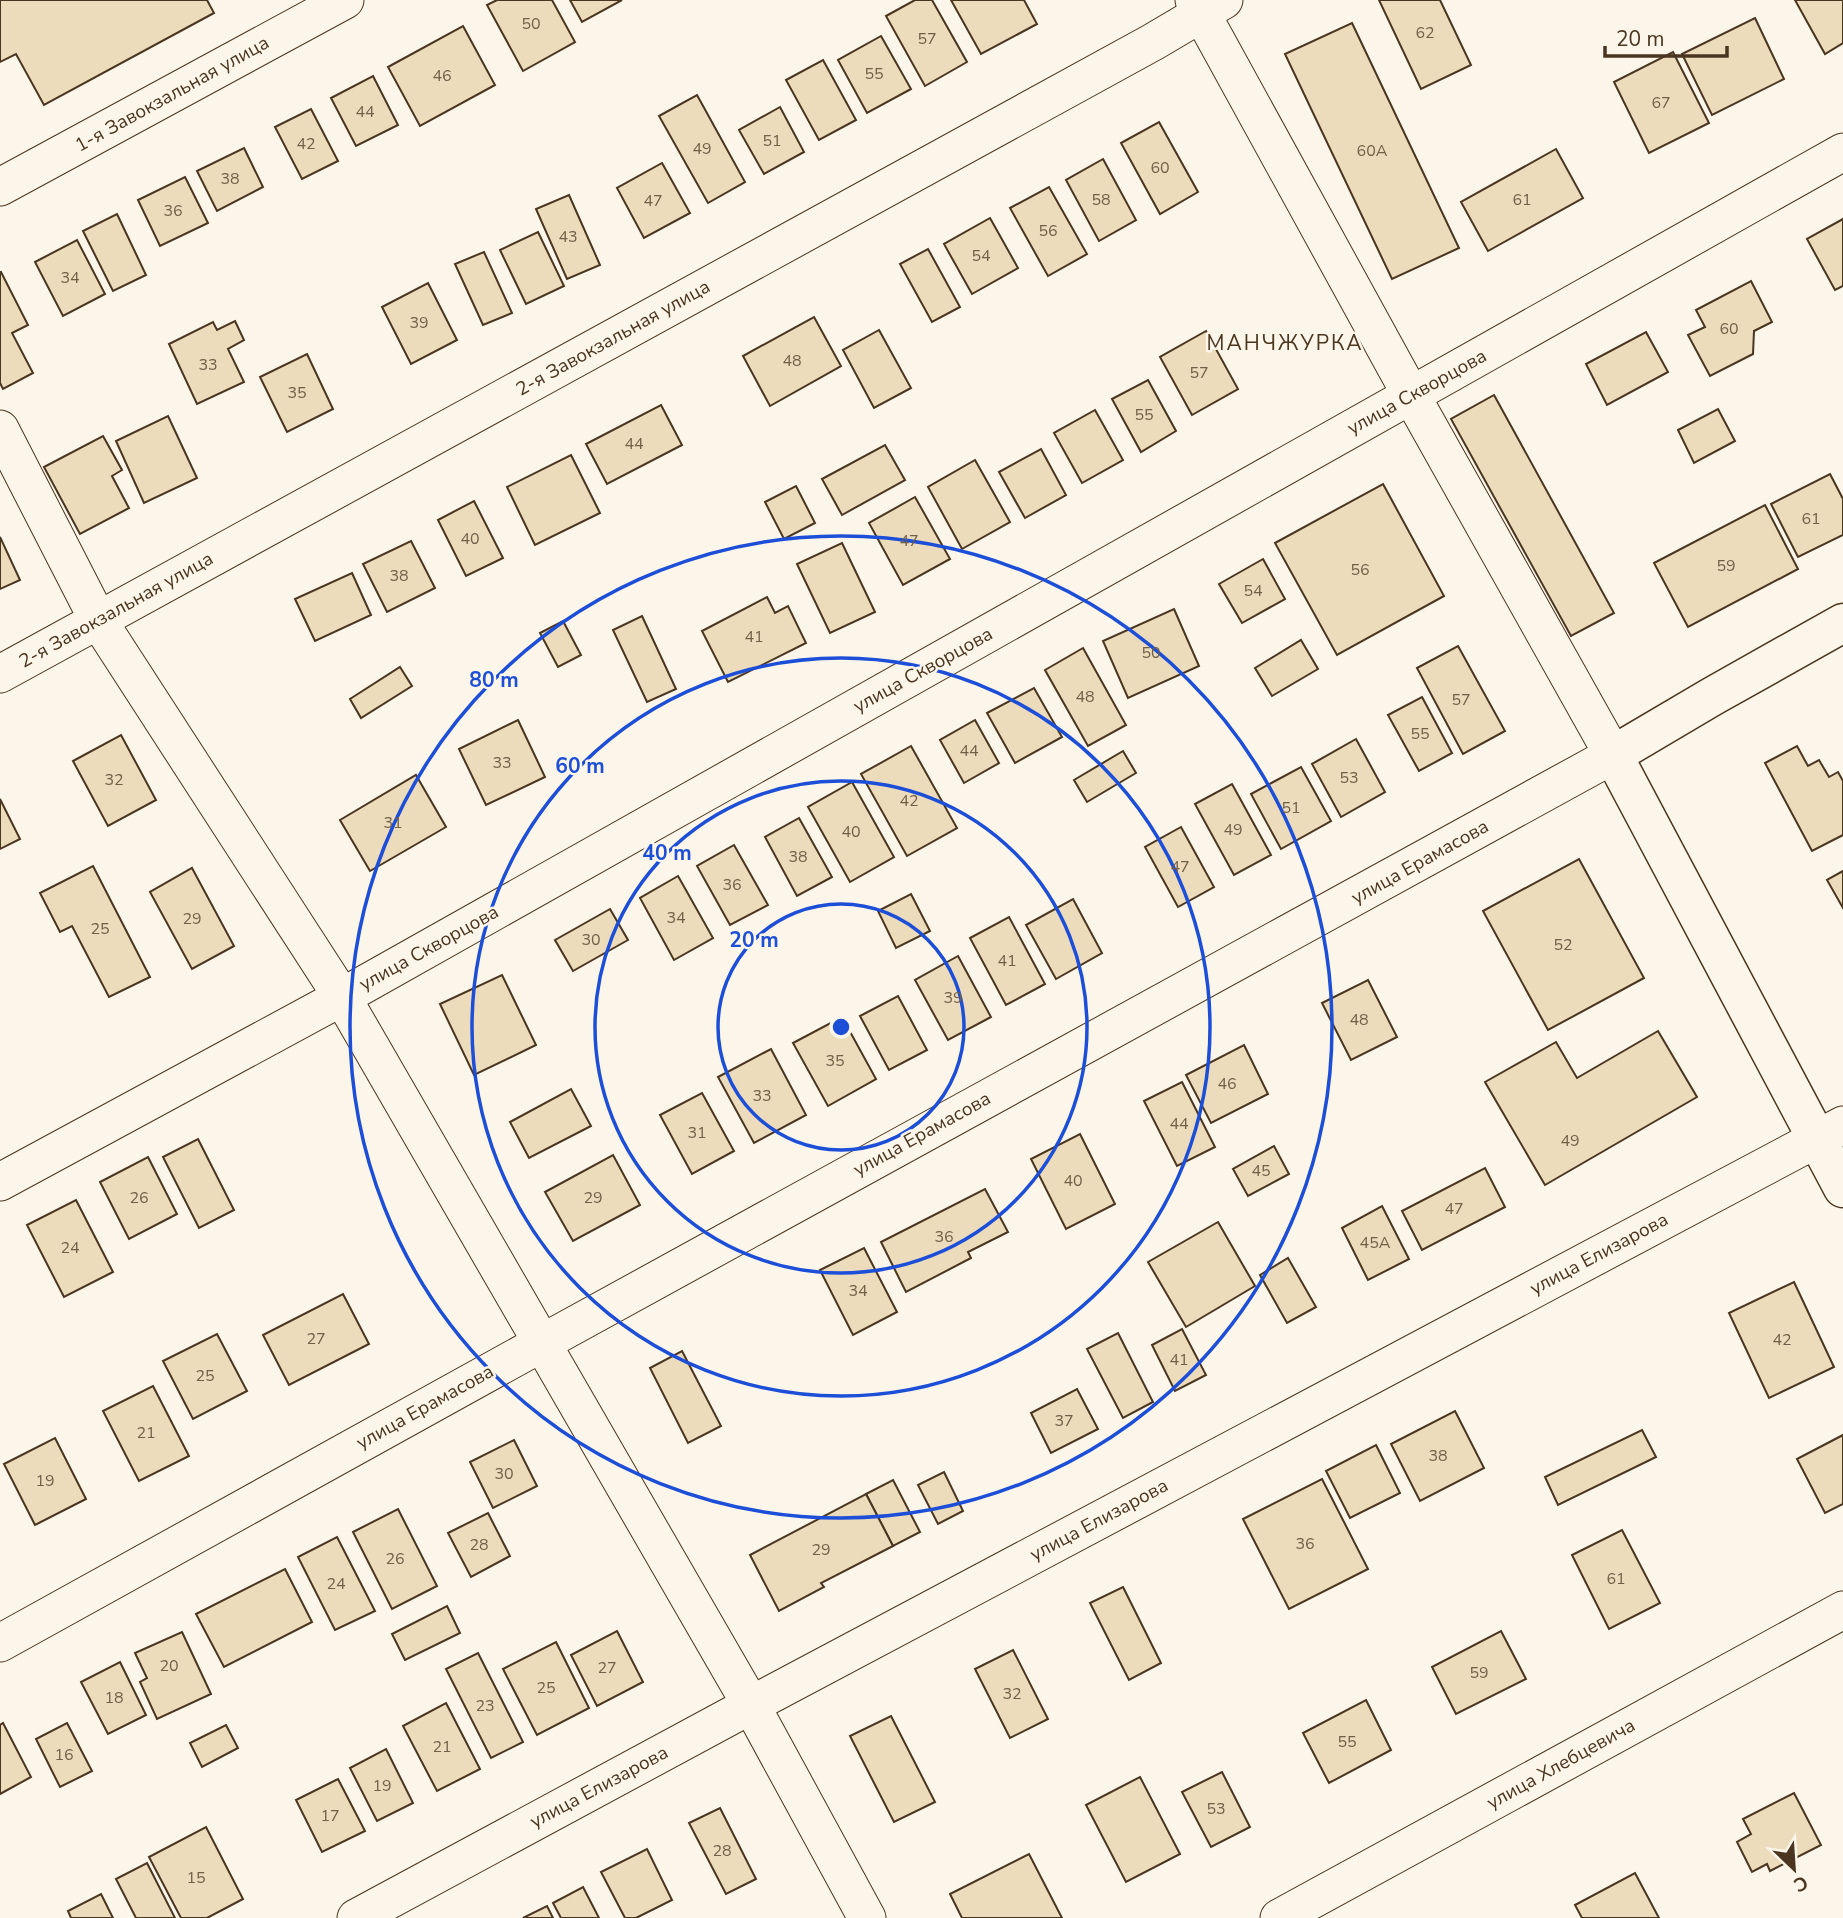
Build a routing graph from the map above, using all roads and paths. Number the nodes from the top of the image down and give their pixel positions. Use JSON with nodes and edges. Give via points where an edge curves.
{"nodes":[{"id":1,"x":345,"y":0,"type":"edge"},
{"id":2,"x":1206,"y":5,"type":"edge"},
{"id":3,"x":1843,"y":152,"type":"edge"},
{"id":4,"x":0,"y":187,"type":"edge"},
{"id":5,"x":1411,"y":395,"type":"junction"},
{"id":6,"x":0,"y":429,"type":"edge"},
{"id":7,"x":98,"y":620,"type":"junction"},
{"id":8,"x":1843,"y":623,"type":"edge"},
{"id":9,"x":0,"y":674,"type":"edge"},
{"id":10,"x":1614,"y":755,"type":"junction"},
{"id":11,"x":342,"y":997,"type":"junction"},
{"id":12,"x":1830,"y":1132,"type":"edge"},
{"id":13,"x":0,"y":1182,"type":"edge"},
{"id":14,"x":1843,"y":1188,"type":"edge"},
{"id":15,"x":541,"y":1343,"type":"junction"},
{"id":16,"x":1843,"y":1610,"type":"edge"},
{"id":17,"x":0,"y":1643,"type":"edge"},
{"id":18,"x":751,"y":1705,"type":"junction"},
{"id":19,"x":356,"y":1918,"type":"edge"},
{"id":20,"x":867,"y":1918,"type":"edge"},
{"id":21,"x":1279,"y":1918,"type":"edge"}],
"edges":[{"from":1,"to":4,"type":"street","name":"1-я Завокзальная улица"},
{"from":2,"to":5,"type":"street"},
{"from":2,"to":7,"type":"street","name":"2-я Завокзальная улица"},
{"from":3,"to":5,"type":"street","name":"улица Скворцова"},
{"from":5,"to":10,"type":"street"},
{"from":5,"to":11,"type":"street","name":"улица Скворцова"},
{"from":6,"to":7,"type":"street"},
{"from":7,"to":9,"type":"street","name":"2-я Завокзальная улица"},
{"from":7,"to":11,"type":"street"},
{"from":8,"to":10,"type":"main road","name":"улица Ерамасова"},
{"from":10,"to":12,"type":"main road"},
{"from":10,"to":15,"type":"street","name":"улица Ерамасова"},
{"from":11,"to":13,"type":"street","name":"улица Скворцова"},
{"from":11,"to":15,"type":"street"},
{"from":12,"to":14,"type":"main road"},
{"from":12,"to":18,"type":"street","name":"улица Елизарова"},
{"from":15,"to":17,"type":"street","name":"улица Ерамасова"},
{"from":15,"to":18,"type":"street"},
{"from":16,"to":21,"type":"street","name":"улица Хлебцевича"},
{"from":18,"to":19,"type":"street","name":"улица Елизарова"},
{"from":18,"to":20,"type":"street"}]}
